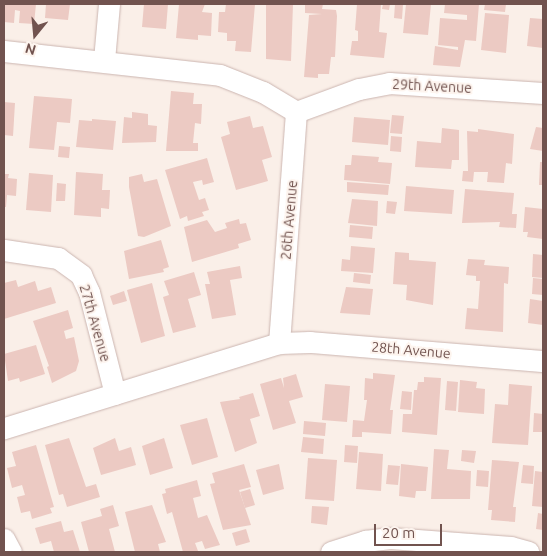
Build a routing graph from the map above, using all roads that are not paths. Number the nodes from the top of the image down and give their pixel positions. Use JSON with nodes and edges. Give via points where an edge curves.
{"nodes":[{"id":1,"x":109,"y":4,"type":"edge"},
{"id":2,"x":4,"y":51,"type":"edge"},
{"id":3,"x":104,"y":60,"type":"junction"},
{"id":4,"x":543,"y":93,"type":"edge"},
{"id":5,"x":296,"y":112,"type":"junction"},
{"id":6,"x":4,"y":250,"type":"edge"},
{"id":7,"x":279,"y":343,"type":"junction"},
{"id":8,"x":543,"y":361,"type":"edge"},
{"id":9,"x":115,"y":394,"type":"junction"},
{"id":10,"x":4,"y":428,"type":"edge"},
{"id":11,"x":4,"y":539,"type":"edge"},
{"id":12,"x":11,"y":552,"type":"edge"},
{"id":13,"x":331,"y":552,"type":"edge"},
{"id":14,"x":528,"y":552,"type":"edge"}],
"edges":[{"from":1,"to":3,"type":"street"},
{"from":2,"to":3,"type":"street"},
{"from":3,"to":5,"type":"street","via":[[220,74],[264,92]]},
{"from":4,"to":5,"type":"street","name":"29th Avenue","via":[[388,84],[359,89]]},
{"from":5,"to":7,"type":"street","name":"26th Avenue"},
{"from":6,"to":9,"type":"street","name":"27th Avenue","via":[[58,258],[81,275],[89,292]]},
{"from":7,"to":8,"type":"street","name":"28th Avenue","via":[[310,342]]},
{"from":7,"to":9,"type":"street"},
{"from":9,"to":10,"type":"street"},
{"from":11,"to":12,"type":"street"},
{"from":13,"to":14,"type":"street","via":[[365,541],[390,538],[510,547]]}]}
